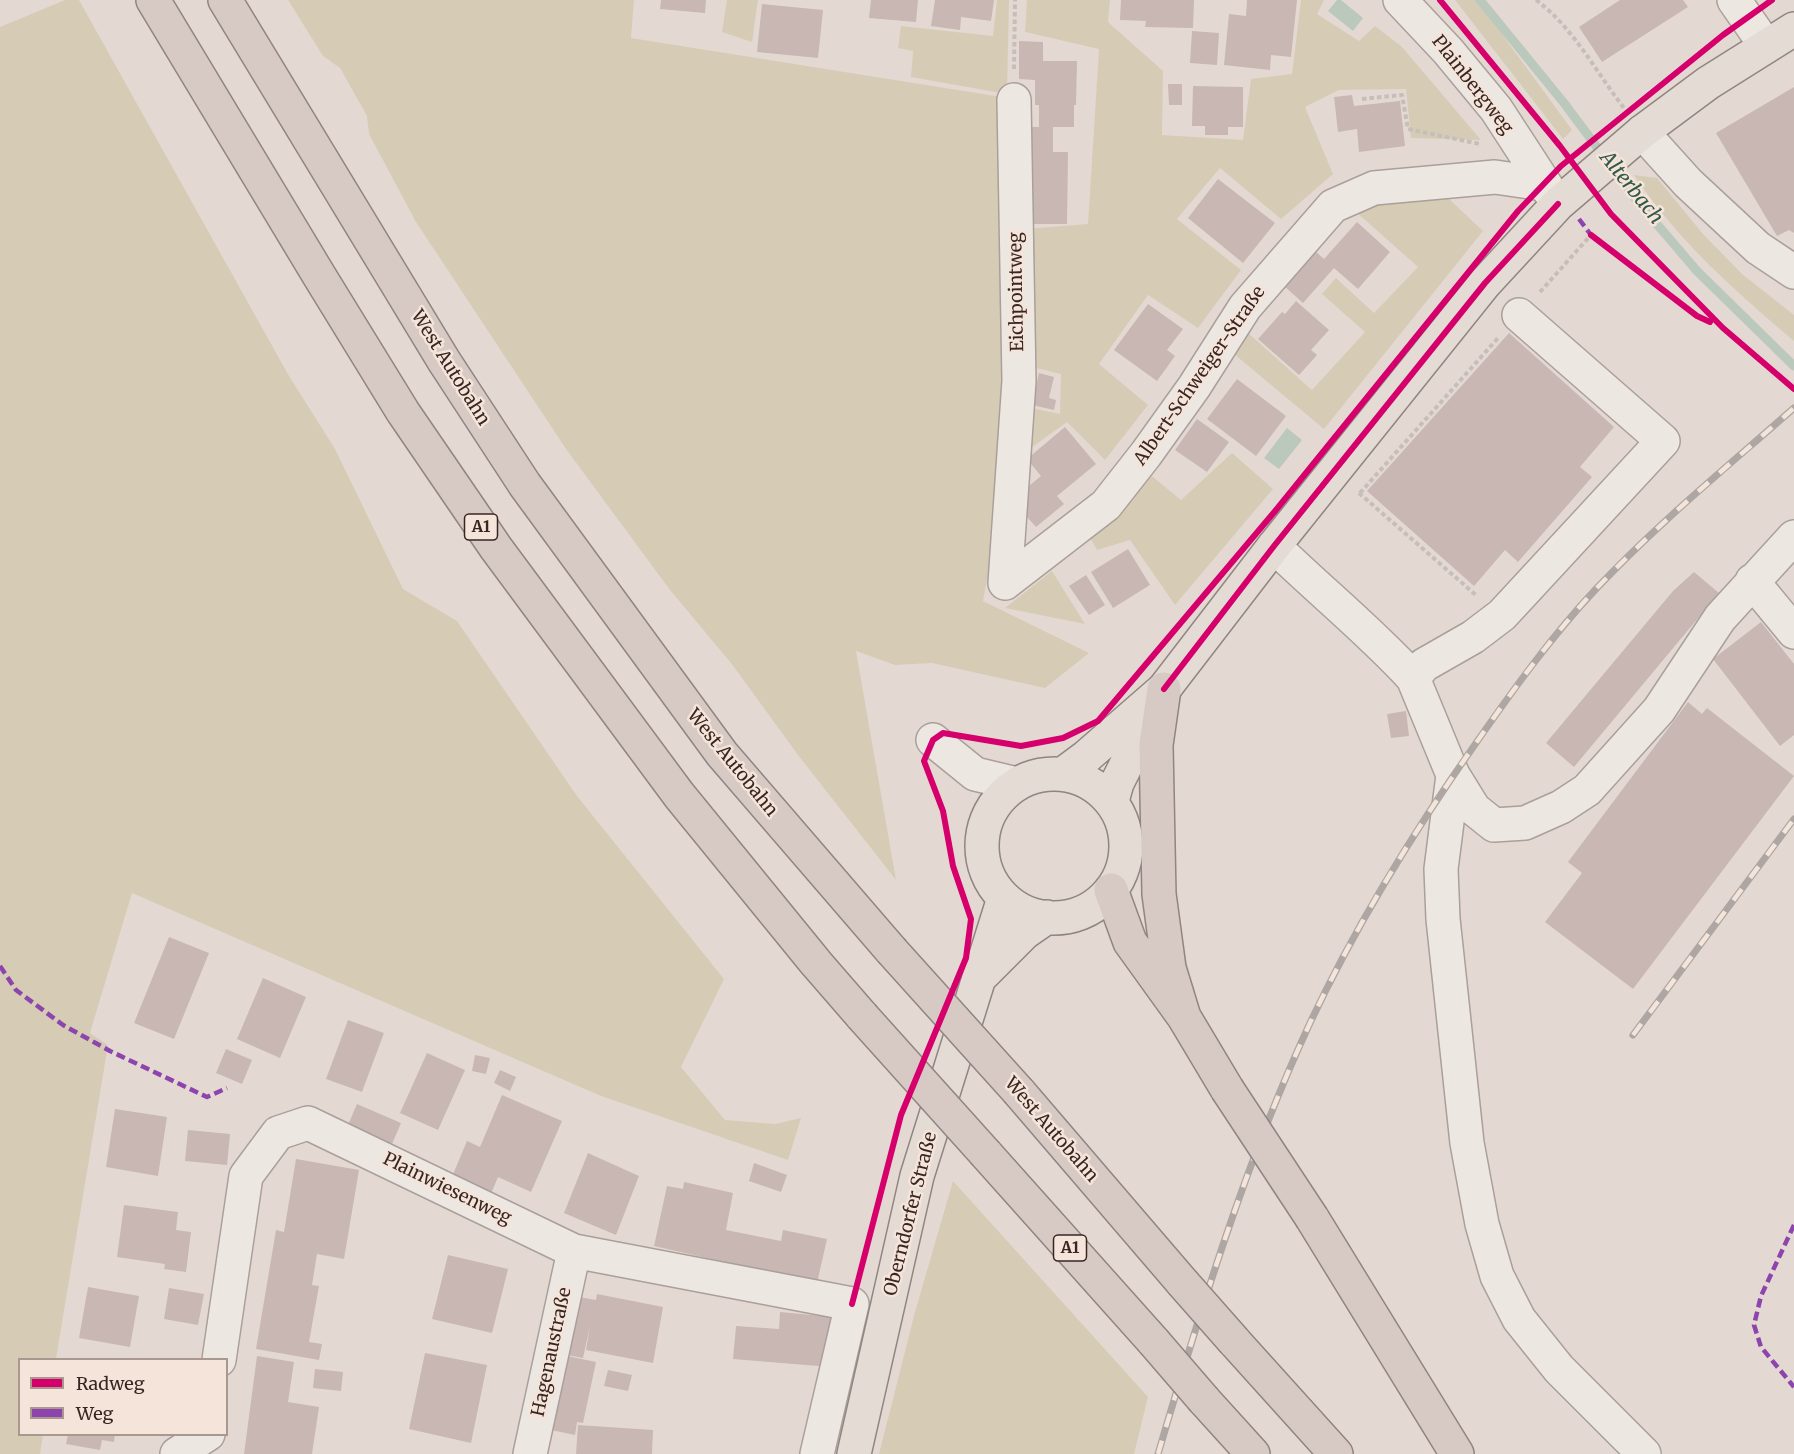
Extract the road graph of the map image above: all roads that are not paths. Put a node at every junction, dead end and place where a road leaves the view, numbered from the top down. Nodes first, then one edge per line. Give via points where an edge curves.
1 (153, 0) edge
2 (225, 0) edge
3 (1400, 0) edge
4 (1734, 0) edge
5 (1784, 39) edge
6 (1014, 100) road end
7 (1632, 122) junction
8 (1560, 191) junction
9 (1794, 272) edge
10 (1519, 315) road end
11 (1794, 537) edge
12 (1274, 546) junction
13 (1752, 581) junction
14 (1005, 584) joint
15 (1794, 632) edge
16 (1413, 678) junction
17 (1164, 689) junction
18 (933, 740) dead end
19 (1063, 774) junction
20 (1453, 775) junction
21 (1017, 784) junction
22 (1112, 801) junction
23 (1111, 890) junction
24 (1004, 898) junction
25 (1047, 917) junction
26 (979, 978) junction
27 (1185, 1017) junction
28 (574, 1251) junction
29 (219, 1358) edge
30 (205, 1436) edge
31 (177, 1454) edge
32 (530, 1454) edge
33 (817, 1454) edge
34 (854, 1454) edge
35 (1253, 1454) edge
36 (1336, 1454) edge
37 (1456, 1454) edge
38 (1644, 1454) edge

1 - 35 highway, A1, bridge via 403,412 496,548 679,795 862,1016
2 - 36 highway, West Autobahn, bridge via 444,361 525,485 722,754
3 - 8 street, Plainbergweg via 1448,51
4 - 5 street
5 - 7 main road
6 - 14 street, Eichpointweg via 1019,381
7 - 8 main road
7 - 9 street via 1688,183 1758,248
8 - 12 main road
8 - 14 street, Albert-Schweiger-Straße via 1495,177 1374,188 1333,206 1245,307 1194,387 1106,505
10 - 16 street via 1663,441 1500,616 1473,637 1424,665
11 - 13 street
12 - 16 street
12 - 17 main road
13 - 15 street
13 - 20 street via 1720,618 1659,710 1587,790 1561,807 1525,823 1494,825 1474,809
16 - 20 street
17 - 19 main road
17 - 22 main road via 1117,783
17 - 27 highway via 1156,745 1159,894 1169,968
18 - 21 street via 975,774
19 - 21 main road via 1035,776
19 - 22 main road via 1095,786
20 - 38 street via 1441,869 1443,919 1467,1143 1482,1224 1497,1276 1519,1319 1559,1369
21 - 24 main road via 1000,798 988,816 982,837 983,860 990,880
22 - 23 main road via 1123,821 1127,841 1125,862
23 - 25 main road via 1075,916
23 - 27 highway via 1130,942
24 - 25 main road via 1019,909
24 - 26 main road, Oberndorfer Straße
25 - 26 main road, Oberndorfer Straße via 1024,933
26 - 34 main road, Oberndorfer Straße via 917,1176
27 - 37 highway, bridge
28 - 29 street, Plainwiesenweg via 308,1123 278,1133 246,1176
28 - 32 street, Hagenaustraße
28 - 33 street, Plainwiesenweg via 852,1304
30 - 31 street

